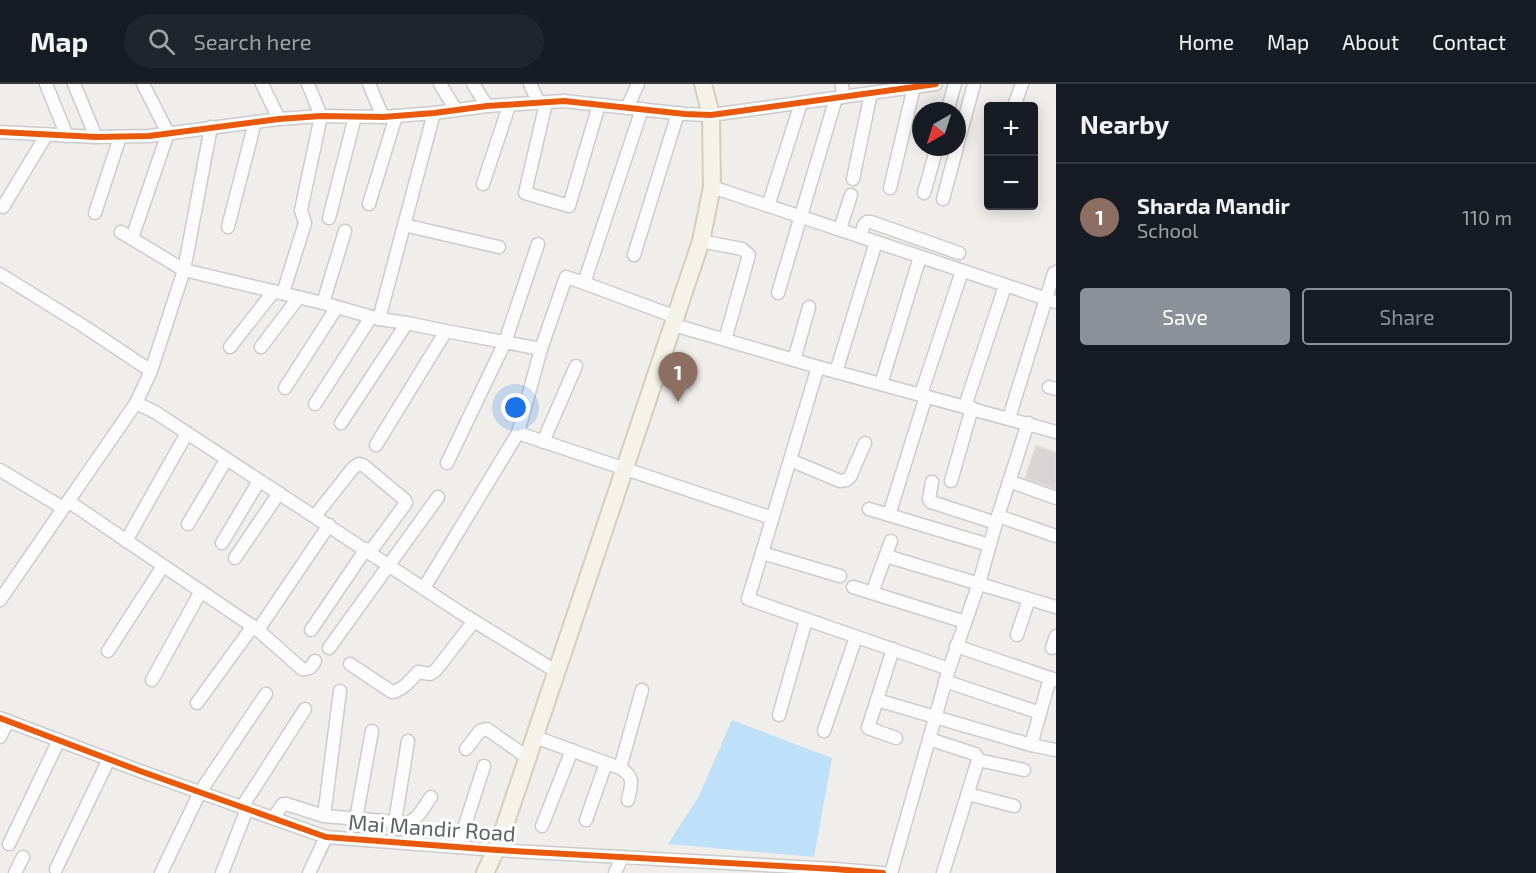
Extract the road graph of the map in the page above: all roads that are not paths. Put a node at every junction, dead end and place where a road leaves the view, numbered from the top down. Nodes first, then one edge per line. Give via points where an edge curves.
1 (46, 84) edge
2 (74, 84) edge
3 (143, 84) edge
4 (262, 84) edge
5 (308, 84) edge
6 (369, 84) edge
7 (440, 84) edge
8 (472, 84) edge
9 (530, 84) edge
10 (638, 84) edge
11 (703, 84) edge
12 (936, 84) edge
13 (955, 84) edge
14 (974, 84) edge
15 (1022, 84) edge
16 (898, 87) edge
17 (914, 87) junction
18 (840, 93) edge
19 (871, 93) junction
20 (950, 102) edge
21 (1015, 102) edge
22 (543, 103) junction
23 (801, 103) junction
24 (599, 105) junction
25 (487, 106) junction
26 (509, 106) junction
27 (627, 108) junction
28 (642, 109) junction
29 (456, 110) junction
30 (434, 113) junction
31 (678, 113) junction
32 (966, 114) edge
33 (711, 115) junction
34 (321, 116) junction
35 (355, 117) junction
36 (389, 117) junction
37 (279, 119) junction
38 (255, 122) junction
39 (211, 126) junction
40 (1, 133) edge
41 (168, 133) junction
42 (47, 134) junction
43 (67, 136) junction
44 (120, 136) junction
45 (96, 137) junction
46 (934, 156) edge
47 (955, 156) edge
48 (853, 179) dead end
49 (483, 184) dead end
50 (712, 187) junction
51 (890, 188) dead end
52 (924, 193) dead end
53 (850, 195) dead end
54 (943, 200) dead end
55 (369, 204) dead end
56 (768, 206) junction
57 (3, 207) dead end
58 (95, 213) dead end
59 (802, 217) junction
60 (329, 218) dead end
61 (404, 225) junction
62 (228, 227) dead end
63 (840, 229) junction
64 (345, 231) dead end
65 (860, 236) junction
66 (701, 241) junction
67 (876, 242) junction
68 (538, 244) dead end
69 (499, 247) dead end
70 (959, 253) dead end
71 (634, 255) dead end
72 (920, 257) junction
73 (184, 270) junction
74 (962, 271) junction
75 (1056, 272) edge
76 (0, 274) edge
77 (584, 283) junction
78 (1005, 285) junction
79 (279, 292) junction
80 (778, 293) dead end
81 (299, 297) junction
82 (1051, 300) edge
83 (323, 303) junction
84 (337, 307) junction
85 (809, 307) dead end
86 (375, 318) junction
87 (675, 321) junction
88 (407, 323) junction
89 (446, 331) junction
90 (725, 340) junction
91 (505, 342) junction
92 (230, 347) dead end
93 (261, 347) dead end
94 (542, 349) junction
95 (794, 360) junction
96 (576, 366) dead end
97 (818, 367) junction
98 (150, 371) junction
99 (836, 372) junction
100 (881, 384) junction
101 (285, 388) dead end
102 (923, 395) junction
103 (136, 403) junction
104 (315, 404) dead end
105 (968, 407) junction
106 (1009, 418) junction
107 (341, 423) dead end
108 (1028, 423) junction
109 (1056, 432) edge
110 (187, 433) junction
111 (518, 433) junction
112 (543, 441) junction
113 (865, 443) dead end
114 (376, 445) dead end
115 (226, 460) junction
116 (790, 460) junction
117 (447, 463) dead end
118 (0, 470) edge
119 (625, 470) junction
120 (260, 481) junction
121 (951, 481) dead end
122 (1009, 481) junction
123 (932, 482) dead end
124 (279, 493) junction
125 (438, 497) dead end
126 (1056, 498) edge
127 (65, 505) junction
128 (869, 509) dead end
129 (889, 515) junction
130 (315, 516) junction
131 (772, 518) junction
132 (997, 520) junction
133 (188, 524) dead end
134 (329, 525) junction
135 (1056, 536) edge
136 (126, 541) junction
137 (891, 541) dead end
138 (222, 543) dead end
139 (989, 545) junction
140 (368, 551) junction
141 (762, 553) junction
142 (886, 556) junction
143 (235, 558) dead end
144 (388, 564) junction
145 (163, 566) junction
146 (840, 576) dead end
147 (979, 583) junction
148 (853, 587) dead end
149 (424, 588) junction
150 (201, 591) junction
151 (872, 593) junction
152 (1029, 599) junction
153 (0, 600) edge
154 (1056, 608) edge
155 (806, 620) junction
156 (474, 621) junction
157 (965, 622) junction
158 (256, 628) junction
159 (311, 630) dead end
160 (1017, 635) dead end
161 (856, 636) junction
162 (956, 646) junction
163 (329, 648) dead end
164 (893, 649) junction
165 (108, 651) dead end
166 (315, 661) dead end
167 (350, 664) dead end
168 (557, 672) junction
169 (947, 675) junction
170 (1053, 679) edge
171 (152, 680) dead end
172 (642, 690) dead end
173 (340, 692) dead end
174 (266, 694) dead end
175 (877, 700) junction
176 (197, 703) dead end
177 (1041, 708) junction
178 (1056, 708) edge
179 (305, 709) dead end
180 (779, 715) dead end
181 (935, 717) junction
182 (4, 719) edge
183 (372, 731) dead end
184 (824, 731) dead end
185 (0, 737) edge
186 (535, 737) junction
187 (896, 738) dead end
188 (929, 739) junction
189 (59, 740) junction
190 (408, 741) dead end
191 (1031, 745) junction
192 (466, 749) dead end
193 (572, 750) junction
194 (1056, 750) edge
195 (528, 758) junction
196 (109, 759) junction
197 (978, 760) junction
198 (606, 763) junction
199 (483, 766) dead end
200 (620, 768) junction
201 (1024, 770) dead end
202 (200, 792) junction
203 (968, 794) junction
204 (431, 797) dead end
205 (628, 800) dead end
206 (1014, 806) dead end
207 (244, 808) junction
208 (324, 816) junction
209 (273, 818) junction
210 (356, 819) junction
211 (586, 820) dead end
212 (395, 822) junction
213 (542, 826) dead end
214 (326, 837) junction
215 (9, 844) dead end
216 (458, 847) junction
217 (496, 850) junction
218 (23, 857) dead end
219 (622, 857) junction
220 (720, 868) edge
221 (751, 868) edge
222 (56, 869) dead end
223 (15, 873) edge
224 (160, 873) edge
225 (222, 873) edge
226 (309, 873) edge
227 (485, 873) edge
228 (615, 873) edge
229 (874, 873) edge
230 (883, 873) edge
231 (891, 873) edge
232 (944, 873) edge

1 - 43 street
2 - 45 street
3 - 41 street
4 - 37 street
5 - 34 street
6 - 36 street
7 - 29 street
8 - 25 street
9 - 22 street
10 - 27 street
11 - 33 main road
12 - 17 street
13 - 20 street
14 - 32 street
15 - 21 street
16 - 17 street
16 - 19 street
17 - 51 street
18 - 19 street
18 - 23 street
18 - 59 street
19 - 48 street
22 - 24 street
22 - 24 street via 525,193 569,206
22 - 26 street
23 - 33 street
23 - 56 street
24 - 27 street
25 - 26 street
25 - 29 street
26 - 49 street
27 - 28 street
28 - 31 street
28 - 77 street
29 - 30 street
30 - 36 street
30 - 61 street
31 - 33 street
31 - 71 street
33 - 50 main road
34 - 35 street
34 - 37 street
34 - 79 street via 301,210 305,223
35 - 36 street
35 - 60 street
36 - 55 street
37 - 38 street
38 - 39 street
38 - 62 street
39 - 41 street
39 - 73 street
40 - 42 street
41 - 44 street
41 - 73 street via 127,235
42 - 43 street
42 - 57 street
43 - 45 street
44 - 45 street
44 - 58 street
46 - 52 street
47 - 54 street
50 - 56 street
50 - 66 main road
53 - 63 street
56 - 59 street
59 - 63 street
59 - 80 street
61 - 69 street
61 - 86 street
63 - 65 street
64 - 83 street
65 - 67 street
65 - 70 street via 864,225 871,222
66 - 87 main road
66 - 90 street via 742,249 749,255
67 - 72 street
67 - 99 street
68 - 91 street
72 - 74 street
72 - 100 street
73 - 79 street
73 - 98 street
74 - 78 street
74 - 102 street
75 - 82 street
76 - 98 street
77 - 87 street
77 - 94 street via 566,277
78 - 82 street
78 - 105 street
79 - 81 street
79 - 92 street
81 - 83 street
81 - 93 street
82 - 106 street
83 - 84 street
84 - 86 street
84 - 101 street
85 - 95 street
86 - 88 street
86 - 104 street
87 - 90 street
87 - 119 main road
88 - 89 street
88 - 107 street
89 - 91 street
89 - 114 street
90 - 95 street
91 - 94 street
91 - 117 street
94 - 111 street
95 - 97 street
96 - 112 street
97 - 99 street
97 - 116 street
98 - 103 street
99 - 100 street
100 - 102 street
102 - 105 street
102 - 129 street
103 - 110 street
103 - 127 street
105 - 106 street
105 - 121 street
106 - 108 street
108 - 109 street
108 - 122 street
110 - 115 street
110 - 136 street
111 - 112 street
111 - 149 street
112 - 119 street
113 - 116 street via 846,480
115 - 120 street
115 - 133 street
116 - 131 street
118 - 127 street
119 - 131 street
119 - 168 main road
120 - 124 street
120 - 138 street
122 - 126 street
122 - 132 street
123 - 132 street via 928,499 931,502
124 - 130 street
124 - 143 street
125 - 144 street
127 - 136 street
127 - 153 street
128 - 129 street
129 - 139 street
130 - 134 street
130 - 140 street via 353,468 363,465 406,503
131 - 141 street
132 - 135 street
132 - 139 street
134 - 140 street
134 - 158 street
136 - 145 street
137 - 142 street
139 - 147 street
140 - 144 street
140 - 159 street
141 - 146 street
141 - 155 street via 748,599
142 - 147 street
142 - 151 street
144 - 149 street
144 - 163 street
145 - 150 street
145 - 165 street
147 - 152 street
147 - 157 street
148 - 151 street
149 - 156 street
150 - 158 street
150 - 171 street
151 - 157 street
152 - 154 street
152 - 160 street
155 - 161 street
155 - 180 street
156 - 167 street via 436,670 430,674 418,672 396,692
156 - 168 street
157 - 162 street
158 - 166 street via 302,669 307,670
158 - 176 street
161 - 164 street
161 - 184 street
162 - 169 street
162 - 170 street
164 - 169 street
164 - 175 street
168 - 186 main road
169 - 177 street
169 - 181 street
170 - 177 street
172 - 200 street
173 - 208 street
174 - 202 street
175 - 181 street
175 - 187 street via 868,728
177 - 178 street
177 - 191 street
179 - 207 street
181 - 188 street
181 - 191 street
182 - 185 street
182 - 189 street, Mai Mandir Road
183 - 210 street
186 - 193 street
186 - 195 main road
188 - 197 street via 975,754
188 - 231 street
189 - 196 street, Mai Mandir Road
189 - 215 street
190 - 212 street
191 - 194 street
192 - 195 street via 486,729
193 - 198 street
193 - 213 street
195 - 217 main road
196 - 202 street, Mai Mandir Road
196 - 222 street
197 - 201 street
197 - 203 street
198 - 200 street
198 - 211 street
199 - 216 street
200 - 205 street via 632,781
202 - 207 street, Mai Mandir Road
202 - 224 street
203 - 206 street
203 - 232 street
204 - 212 street via 416,819
207 - 209 street, Mai Mandir Road
207 - 225 street
208 - 209 street via 283,804
208 - 210 street
209 - 214 street, Mai Mandir Road
210 - 212 street
214 - 216 street, Mai Mandir Road
214 - 226 street
216 - 217 street, Mai Mandir Road
217 - 219 street, Mai Mandir Road
217 - 227 main road
218 - 223 street
219 - 220 street, Mai Mandir Road
219 - 228 street
220 - 221 street, Mai Mandir Road
221 - 229 street, Mai Mandir Road
229 - 230 street, Mai Mandir Road

